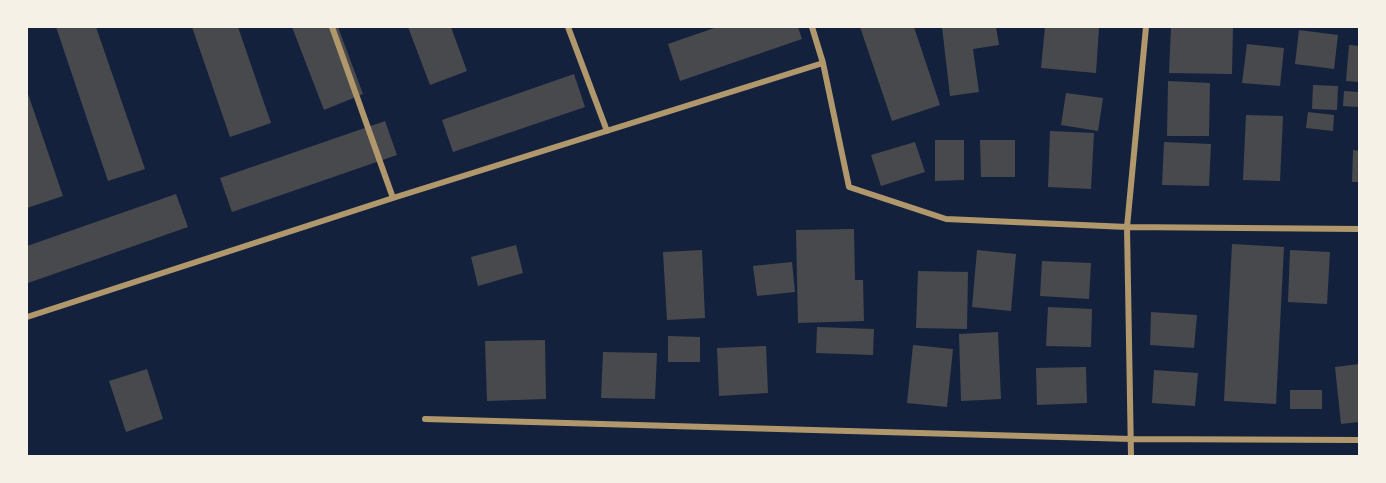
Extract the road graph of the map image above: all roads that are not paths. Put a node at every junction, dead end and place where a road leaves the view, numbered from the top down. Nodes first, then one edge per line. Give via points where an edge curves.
1 (332, 27) edge
2 (568, 27) edge
3 (812, 27) edge
4 (1146, 27) edge
5 (823, 63) junction
6 (607, 131) junction
7 (393, 198) junction
8 (1127, 227) junction
9 (1359, 229) edge
10 (27, 317) edge
11 (425, 419) dead end
12 (1131, 439) junction
13 (1359, 440) edge
14 (1131, 456) edge

1 - 7 street
2 - 6 street
3 - 5 street
4 - 8 street
5 - 6 street
5 - 8 street via 849,187 946,219
6 - 7 street
7 - 10 street
8 - 9 street
8 - 12 street
11 - 12 street
12 - 13 street
12 - 14 street

